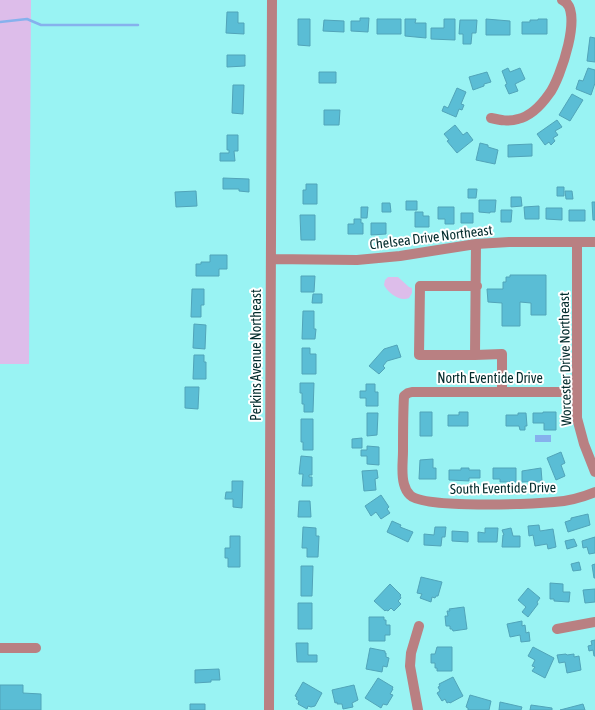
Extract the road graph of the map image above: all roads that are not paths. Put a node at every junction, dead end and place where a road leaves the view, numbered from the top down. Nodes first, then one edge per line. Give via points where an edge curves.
1 (272, 0) edge
2 (562, 0) edge
3 (491, 118) dead end
4 (577, 242) junction
5 (595, 242) edge
6 (476, 244) junction
7 (270, 259) junction
8 (477, 286) junction
9 (475, 355) junction
10 (502, 392) junction
11 (577, 392) junction
12 (595, 472) edge
13 (595, 492) edge
14 (411, 496) joint
15 (595, 622) edge
16 (419, 626) dead end
17 (557, 629) dead end
18 (0, 648) edge
19 (36, 648) dead end
20 (269, 710) edge
21 (418, 710) edge

1 - 7 street, Perkins Avenue Northeast
2 - 3 street via 570,7 572,16 568,44 559,75 550,94 532,112 523,117 505,120
4 - 5 street, Chelsea Drive Northeast
4 - 6 street, Chelsea Drive Northeast
4 - 11 street, Worcester Drive Northeast
6 - 7 street, Chelsea Drive Northeast via 356,260
6 - 8 street
7 - 20 street, Perkins Avenue Northeast
8 - 9 street
8 - 9 street via 420,286 419,355
9 - 10 street via 502,354
10 - 11 street, North Eventide Drive
10 - 14 street, North Eventide Drive via 412,392 404,396 402,471 405,486
11 - 12 street, Worcester Drive Northeast via 580,433
13 - 14 street, South Eventide Drive via 565,500 529,504 446,504
15 - 17 street
16 - 21 street via 410,666
18 - 19 street

